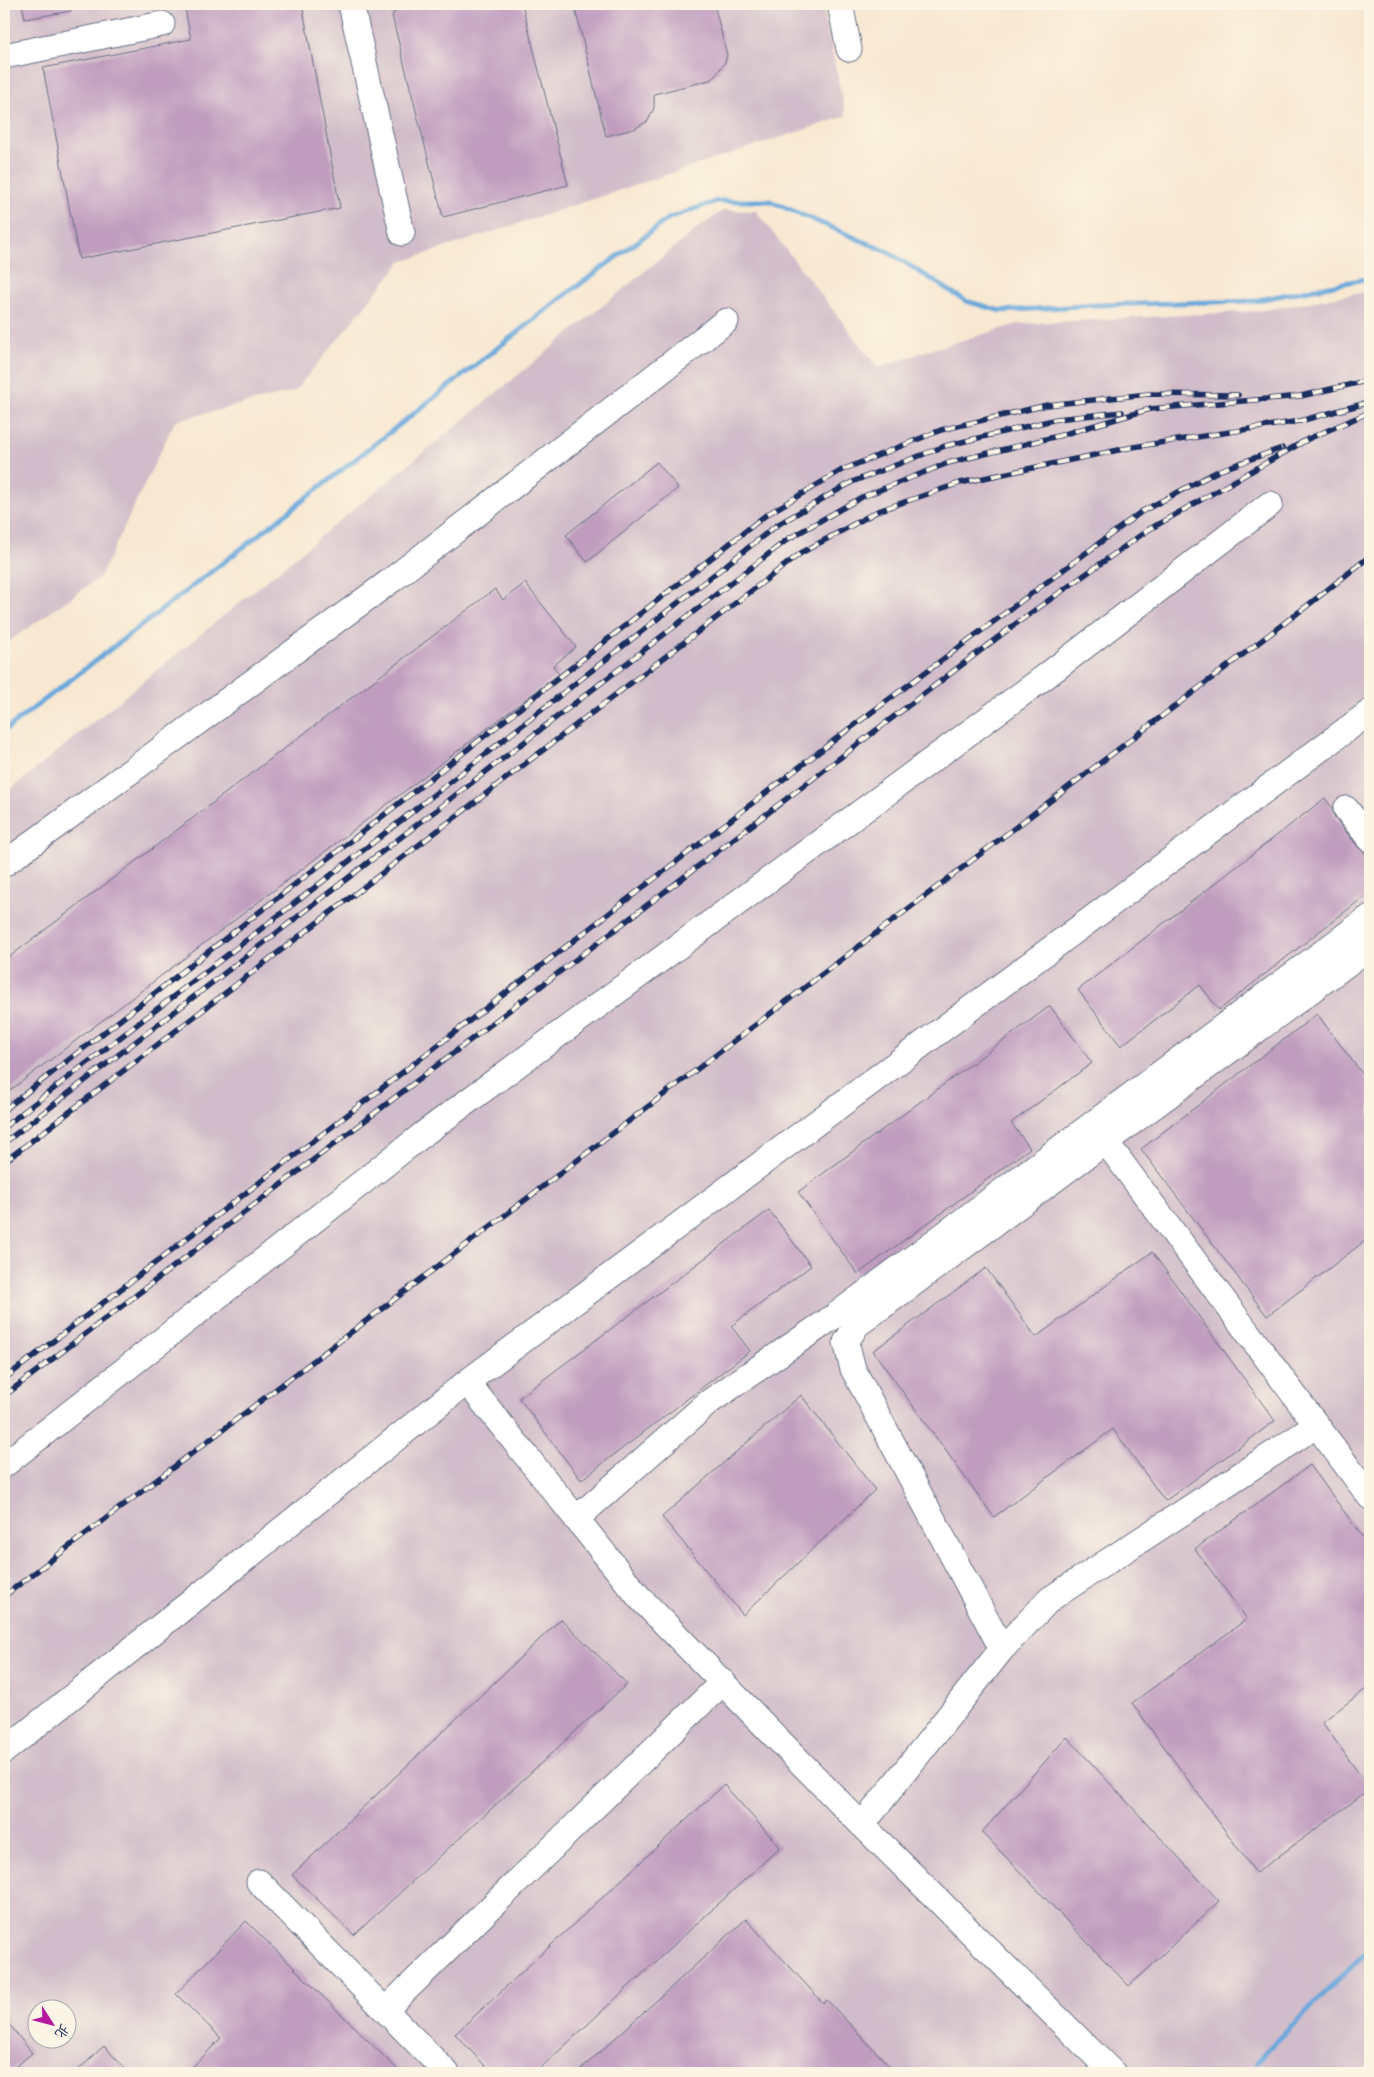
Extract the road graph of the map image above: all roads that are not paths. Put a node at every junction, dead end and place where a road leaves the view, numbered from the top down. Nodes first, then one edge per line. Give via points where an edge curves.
1 (351, 4) edge
2 (840, 4) edge
3 (162, 24) dead end
4 (849, 49) dead end
5 (4, 56) edge
6 (402, 233) dead end
7 (726, 321) dead end
8 (1270, 504) dead end
9 (1370, 712) edge
10 (1346, 809) dead end
11 (1370, 839) edge
12 (4, 864) edge
13 (1370, 917) edge
14 (1370, 947) edge
15 (1106, 1142) junction
16 (468, 1382) junction
17 (1317, 1425) junction
18 (4, 1465) edge
19 (1370, 1497) edge
20 (576, 1519) junction
21 (1002, 1649) junction
22 (723, 1682) junction
23 (4, 1751) edge
24 (862, 1826) junction
25 (259, 1882) dead end
26 (385, 2010) junction
27 (447, 2073) edge
28 (1113, 2073) edge

1 - 6 street
2 - 4 street
3 - 5 street
7 - 12 street via 393,579
8 - 18 street via 1046,676 426,1132
9 - 16 street
10 - 11 street
13 - 20 street via 836,1315 709,1402
14 - 15 street
15 - 17 street
15 - 21 street via 858,1325 846,1342 853,1369
16 - 20 street
16 - 23 street
17 - 19 street
17 - 21 street via 1050,1600
20 - 22 street via 639,1597
21 - 24 street
22 - 24 street
22 - 26 street
24 - 28 street
25 - 26 street
26 - 27 street

